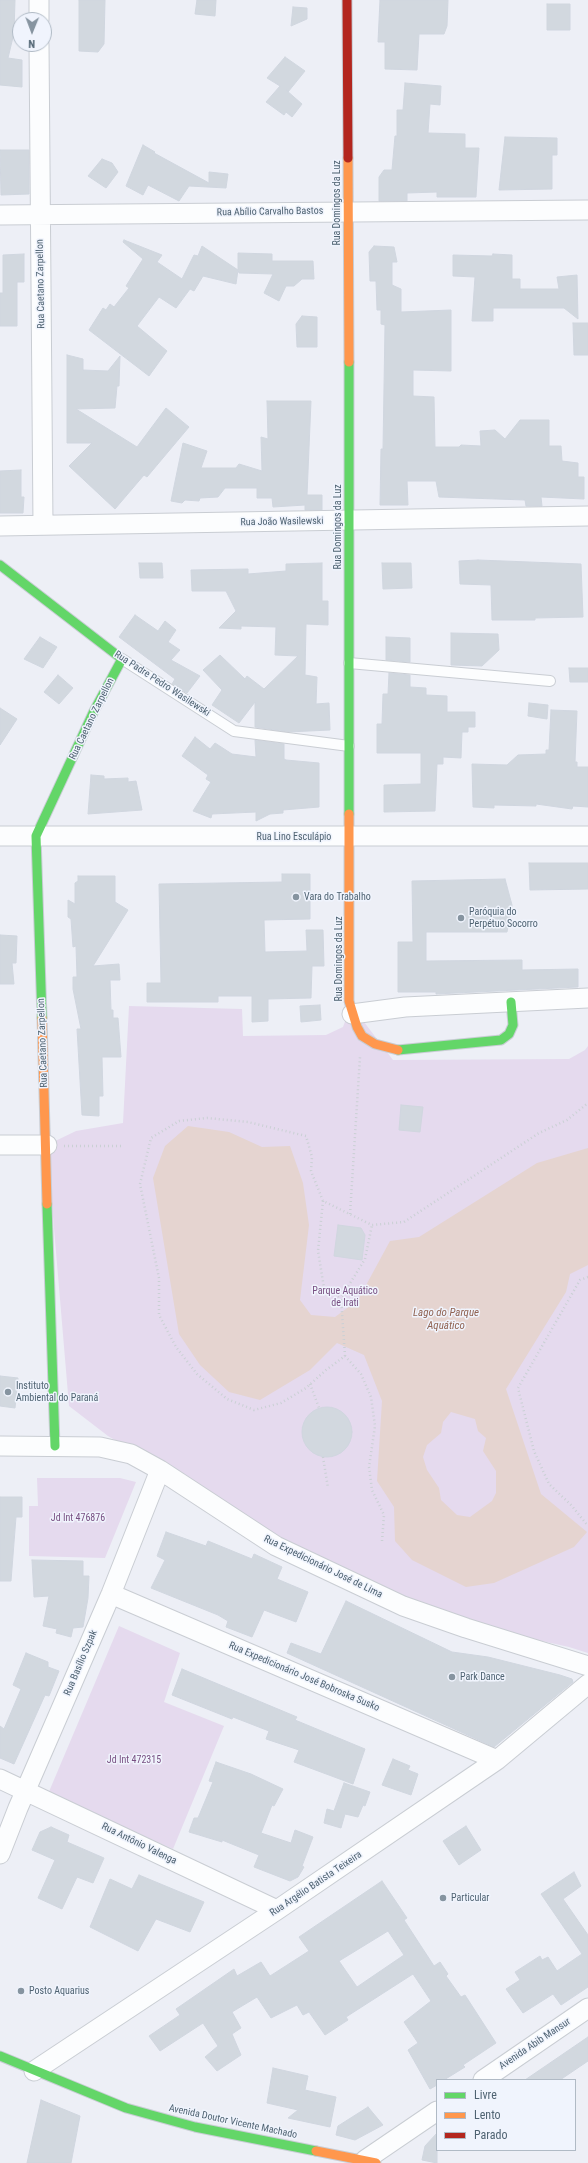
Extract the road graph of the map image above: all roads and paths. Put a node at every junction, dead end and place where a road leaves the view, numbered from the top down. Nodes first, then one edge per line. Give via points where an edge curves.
1 (39, 0) edge
2 (347, 0) edge
3 (39, 12) edge
4 (39, 52) edge
5 (588, 210) edge
6 (349, 212) junction
7 (0, 215) edge
8 (40, 215) junction
9 (588, 516) edge
10 (350, 521) junction
11 (43, 525) junction
12 (0, 526) edge
13 (0, 565) edge
14 (122, 659) junction
15 (349, 663) junction
16 (550, 681) dead end
17 (349, 746) junction
18 (0, 836) edge
19 (36, 836) junction
20 (588, 836) edge
21 (350, 837) junction
22 (588, 998) edge
23 (511, 1002) junction
24 (352, 1014) junction
25 (358, 1084) dead end
26 (588, 1104) edge
27 (47, 1145) junction
28 (0, 1146) edge
29 (121, 1146) dead end
30 (323, 1201) junction
31 (350, 1214) junction
32 (372, 1225) junction
33 (588, 1277) edge
34 (341, 1298) junction
35 (345, 1356) junction
36 (310, 1384) junction
37 (319, 1408) dead end
38 (0, 1446) edge
39 (56, 1446) junction
40 (324, 1457) dead end
41 (160, 1470) junction
42 (328, 1488) dead end
43 (588, 1526) edge
44 (382, 1541) dead end
45 (111, 1594) junction
46 (588, 1666) edge
47 (588, 1684) edge
48 (497, 1760) junction
49 (0, 1779) edge
50 (26, 1790) junction
51 (0, 1854) edge
52 (277, 1910) junction
53 (588, 2008) edge
54 (0, 2056) edge
55 (34, 2071) junction
56 (483, 2079) edge
57 (436, 2112) edge
58 (368, 2162) edge

1 - 3 street
2 - 6 street, Rua Domingos da Luz
4 - 8 street, Rua Caetano Zarpellon
5 - 6 street, Rua Abílio Carvalho Bastos
6 - 8 street, Rua Abílio Carvalho Bastos
6 - 10 street, Rua Domingos da Luz
7 - 8 street, Rua Abílio Carvalho Bastos
8 - 11 street, Rua Caetano Zarpellon
9 - 10 street, Rua João Wasilewski
10 - 11 street, Rua João Wasilewski
10 - 15 street, Rua Domingos da Luz
11 - 12 street, Rua João Wasilewski
13 - 14 street, Rua Padre Pedro Wasilewski
14 - 17 lane, Rua Padre Pedro Wasilewski via 234,731
14 - 19 street, Rua Caetano Zarpellon via 94,711
15 - 16 lane
15 - 17 street, Rua Domingos da Luz
17 - 21 street, Rua Domingos da Luz
18 - 19 street, Rua Lino Esculápio
19 - 21 street, Rua Lino Esculápio
19 - 27 street, Rua Caetano Zarpellon
20 - 21 street, Rua Lino Esculápio
21 - 24 street, Rua Domingos da Luz via 349,1001
22 - 23 street
23 - 24 street via 406,1007
23 - 24 street, Rua Domingos da Luz via 513,1025 509,1034 501,1040 399,1050 375,1044 362,1036
25 - 31 path
26 - 32 path via 567,1120 539,1133 404,1222
27 - 28 street
27 - 29 path
27 - 39 street, Rua Caetano Zarpellon
30 - 31 path
30 - 34 path via 318,1252 324,1288
30 - 36 path via 311,1171 312,1157 306,1136 248,1122 207,1118 179,1121 151,1138 140,1184 159,1278 159,1315 176,1347 197,1374 227,1399 254,1410 281,1403
31 - 32 path
32 - 34 path via 365,1259
33 - 43 path via 580,1280 518,1388 534,1451 549,1484
34 - 35 path
35 - 36 path
35 - 44 path via 362,1374 371,1397 374,1426 368,1467 372,1490 384,1515
36 - 37 path
38 - 39 street, Rua Expedicionário José de Lima
39 - 41 street, Rua Expedicionário José de Lima via 100,1447 131,1454
40 - 42 path
41 - 45 street, Rua Basílio Szpak
41 - 46 street, Rua Expedicionário José de Lima via 276,1546 404,1606
45 - 48 street, Rua Expedicionário José Bobroska Susko
45 - 50 street, Rua Basílio Szpak
47 - 48 street, Rua Argélio Batista Teixeira
48 - 52 street, Rua Argélio Batista Teixeira
49 - 50 street, Rua Antônio Valenga
50 - 51 street, Rua Basílio Szpak
50 - 52 street, Rua Antônio Valenga
52 - 55 street, Rua Argélio Batista Teixeira
53 - 56 street, Avenida Abib Mansur
54 - 55 street, Avenida Doutor Vicente Machado
55 - 58 street, Avenida Doutor Vicente Machado via 126,2108 195,2127
57 - 58 street

